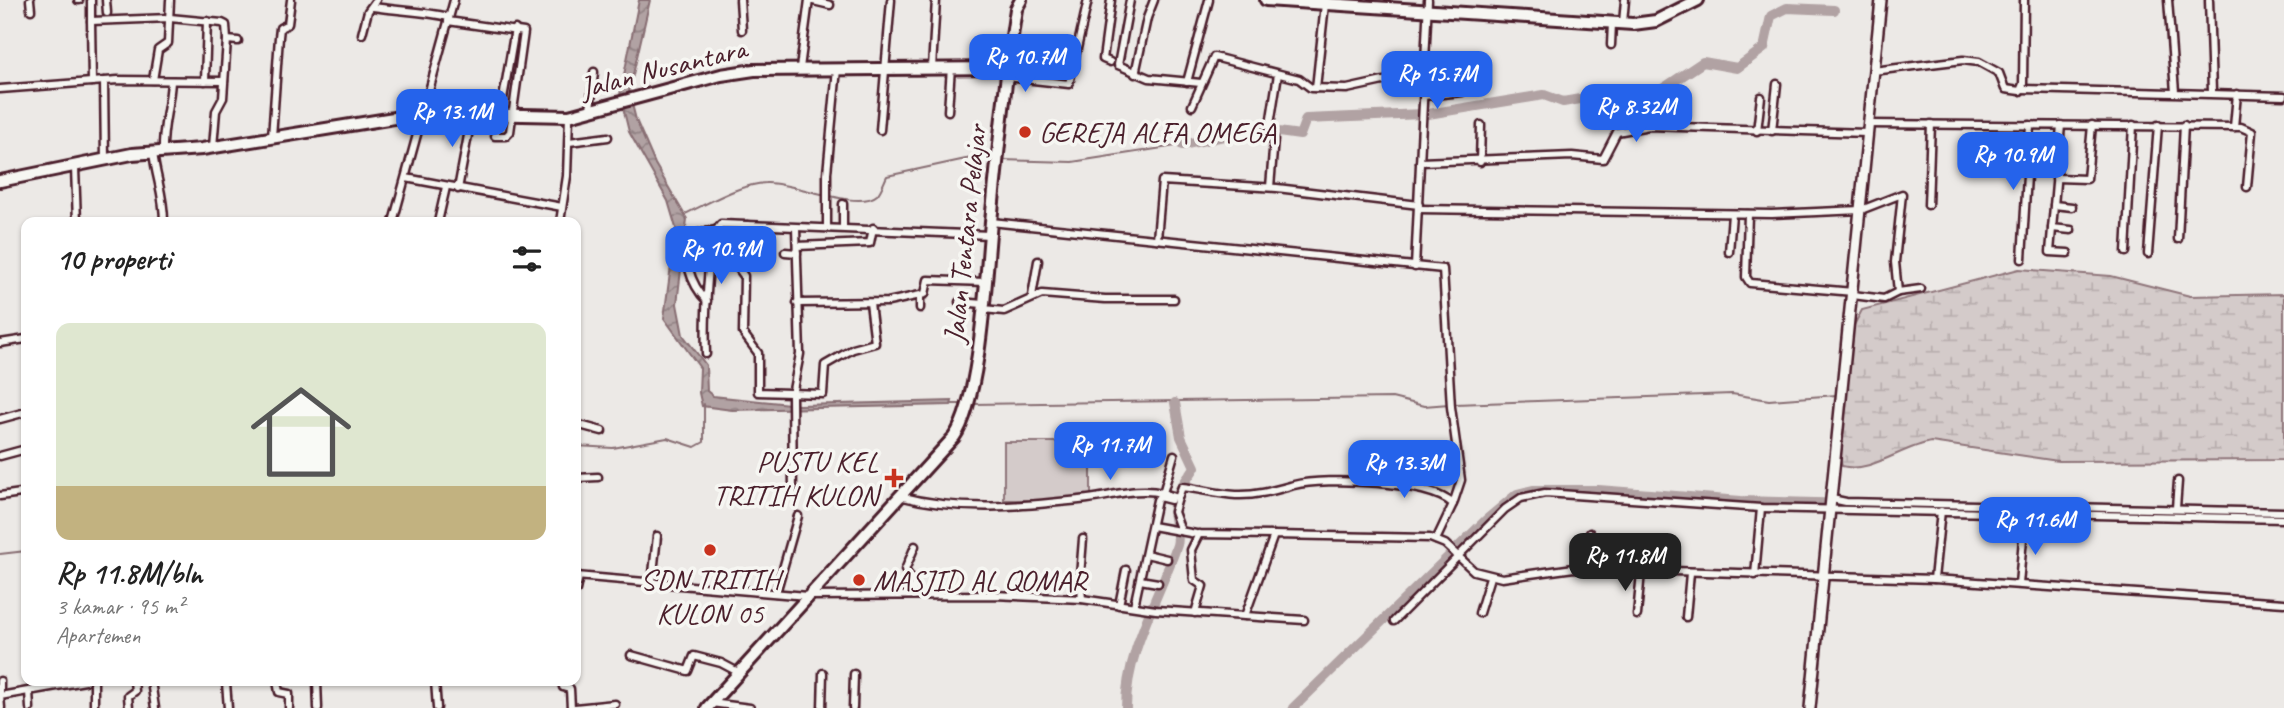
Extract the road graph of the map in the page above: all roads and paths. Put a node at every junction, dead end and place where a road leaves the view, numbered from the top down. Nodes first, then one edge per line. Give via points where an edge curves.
1 (30, 0) edge
2 (91, 0) edge
3 (106, 0) edge
4 (170, 0) edge
5 (291, 0) edge
6 (454, 0) edge
7 (740, 0) edge
8 (891, 0) edge
9 (936, 0) edge
10 (1088, 0) edge
11 (1111, 0) edge
12 (1130, 0) edge
13 (1154, 0) edge
14 (1209, 0) edge
15 (1269, 0) edge
16 (1625, 0) edge
17 (1698, 0) edge
18 (1881, 0) edge
19 (2024, 0) edge
20 (2168, 0) edge
21 (2209, 0) edge
22 (1018, 3) edge
23 (374, 4) edge
24 (1325, 4) junction
25 (830, 5) dead end
26 (1682, 5) edge
27 (1428, 6) edge
28 (31, 10) dead end
29 (107, 13) dead end
30 (170, 18) junction
31 (449, 19) junction
32 (91, 20) junction
33 (207, 21) junction
34 (1618, 23) junction
35 (742, 30) dead end
36 (362, 34) dead end
37 (227, 40) junction
38 (238, 41) dead end
39 (1611, 45) dead end
40 (1110, 62) dead end
41 (951, 67) junction
42 (800, 68) junction
43 (837, 68) junction
44 (883, 68) junction
45 (932, 68) junction
46 (1873, 71) junction
47 (594, 72) dead end
48 (1008, 72) junction
49 (1135, 74) junction
50 (1278, 74) junction
51 (1425, 76) junction
52 (153, 80) junction
53 (103, 81) junction
54 (171, 81) junction
55 (205, 81) junction
56 (224, 81) junction
57 (92, 82) junction
58 (1187, 82) junction
59 (1201, 83) junction
60 (1777, 84) dead end
61 (1316, 88) junction
62 (0, 89) edge
63 (2022, 89) junction
64 (1462, 92) dead end
65 (2175, 92) junction
66 (2212, 92) junction
67 (2237, 94) junction
68 (1424, 96) junction
69 (2284, 96) edge
70 (1761, 97) dead end
71 (1192, 106) dead end
72 (590, 110) junction
73 (948, 111) dead end
74 (425, 113) junction
75 (472, 114) junction
76 (505, 116) junction
77 (569, 116) junction
78 (1931, 124) junction
79 (1481, 125) dead end
80 (2030, 125) junction
81 (2061, 125) junction
82 (2092, 125) junction
83 (2133, 125) junction
84 (2158, 125) junction
85 (2184, 125) junction
86 (2234, 127) junction
87 (1867, 129) junction
88 (880, 130) dead end
89 (1757, 131) junction
90 (1772, 131) junction
91 (495, 136) dead end
92 (272, 137) junction
93 (608, 137) dead end
94 (569, 142) junction
95 (213, 147) junction
96 (158, 151) junction
97 (104, 161) junction
98 (1480, 162) junction
99 (1420, 163) junction
100 (75, 167) junction
101 (407, 178) junction
102 (2056, 178) junction
103 (0, 181) edge
104 (446, 187) junction
105 (1270, 187) junction
106 (2246, 187) dead end
107 (458, 189) junction
108 (842, 204) dead end
109 (1928, 205) dead end
110 (2054, 205) junction
111 (562, 207) junction
112 (1419, 207) junction
113 (2072, 207) dead end
114 (1861, 210) junction
115 (1748, 214) junction
116 (1732, 215) junction
117 (77, 217) edge
118 (164, 217) edge
119 (395, 217) edge
120 (439, 217) edge
121 (561, 217) edge
122 (991, 222) junction
123 (747, 225) junction
124 (827, 227) junction
125 (843, 227) junction
126 (796, 228) junction
127 (873, 228) junction
128 (2052, 228) junction
129 (716, 230) junction
130 (2071, 230) dead end
131 (990, 235) junction
132 (2178, 239) dead end
133 (1157, 240) junction
134 (797, 249) junction
135 (785, 252) dead end
136 (1729, 252) dead end
137 (2126, 252) dead end
138 (2068, 253) dead end
139 (2148, 254) dead end
140 (2022, 259) dead end
141 (1038, 261) dead end
142 (1415, 267) junction
143 (985, 282) junction
144 (1920, 289) dead end
145 (1898, 292) junction
146 (1853, 294) junction
147 (920, 296) junction
148 (1032, 296) junction
149 (1174, 299) dead end
150 (707, 301) junction
151 (959, 302) dead end
152 (797, 303) junction
153 (870, 303) junction
154 (983, 307) junction
155 (920, 308) dead end
156 (21, 340) edge
157 (0, 344) edge
158 (706, 354) dead end
159 (793, 394) junction
160 (21, 413) edge
161 (0, 419) edge
162 (581, 425) edge
163 (602, 431) dead end
164 (21, 450) edge
165 (1174, 455) dead end
166 (0, 456) edge
167 (598, 477) dead end
168 (581, 478) edge
169 (2178, 481) dead end
170 (21, 493) dead end
171 (1163, 493) junction
172 (793, 494) dead end
173 (0, 496) edge
174 (899, 496) junction
175 (1175, 498) junction
176 (1453, 504) junction
177 (1831, 504) junction
178 (1761, 508) junction
179 (2176, 508) junction
180 (1941, 511) junction
181 (2284, 512) edge
182 (798, 516) dead end
183 (2284, 519) edge
184 (1152, 526) junction
185 (2024, 527) dead end
186 (1177, 531) junction
187 (1591, 533) dead end
188 (1199, 534) junction
189 (657, 536) dead end
190 (1274, 536) junction
191 (1083, 540) dead end
192 (1436, 540) junction
193 (915, 546) dead end
194 (1146, 554) junction
195 (1457, 556) junction
196 (1167, 559) dead end
197 (1586, 569) junction
198 (1126, 570) dead end
199 (1640, 572) junction
200 (1690, 573) junction
201 (1755, 575) junction
202 (581, 576) edge
203 (1490, 577) junction
204 (1826, 578) junction
205 (1934, 579) junction
206 (1140, 580) junction
207 (652, 583) junction
208 (1158, 583) dead end
209 (2019, 584) junction
210 (776, 593) junction
211 (913, 594) junction
212 (807, 596) junction
213 (1082, 599) junction
214 (2284, 603) edge
215 (1119, 605) junction
216 (1134, 607) junction
217 (1195, 613) junction
218 (1479, 613) dead end
219 (1637, 615) dead end
220 (1245, 616) junction
221 (1686, 617) dead end
222 (1304, 621) dead end
223 (1394, 621) dead end
224 (631, 655) dead end
225 (738, 673) junction
226 (823, 673) dead end
227 (854, 674) dead end
228 (0, 681) edge
229 (54, 686) edge
230 (94, 686) edge
231 (134, 686) edge
232 (152, 686) edge
233 (226, 686) edge
234 (278, 686) edge
235 (317, 686) edge
236 (435, 686) edge
237 (563, 686) edge
238 (29, 691) junction
239 (0, 696) edge
240 (615, 704) dead end
241 (709, 705) edge
242 (1, 708) edge
243 (30, 708) edge
244 (94, 708) edge
245 (129, 708) edge
246 (155, 708) edge
247 (228, 708) edge
248 (289, 708) edge
249 (318, 708) edge
250 (437, 708) edge
251 (573, 708) edge
252 (750, 708) edge
253 (822, 708) edge
254 (853, 708) edge
255 (1811, 708) edge

1 - 28 street
2 - 32 street
3 - 29 street
4 - 30 street
5 - 92 street via 288,24 281,27 279,37
6 - 31 street
7 - 35 street
8 - 44 street
9 - 45 street
10 - 48 street via 1069,84
11 - 40 street via 1103,59
12 - 49 street via 1117,64
13 - 49 street
14 - 58 street
15 - 24 highway
16 - 34 street
17 - 26 highway
18 - 46 street
19 - 63 street
20 - 65 street
21 - 66 street
22 - 48 highway, Jalan Tentara Pelajar
23 - 31 street
23 - 36 street
24 - 27 highway
24 - 61 street
25 - 42 street via 809,0
26 - 34 highway via 1656,21
27 - 34 highway
27 - 51 street
30 - 32 street
30 - 33 street
30 - 52 street via 168,43 158,50
31 - 74 street
31 - 76 street via 515,29
32 - 57 street
33 - 37 street via 224,24
33 - 55 street
34 - 39 street
37 - 38 street
37 - 56 street
41 - 45 highway, Jalan Nusantara
41 - 48 highway, Jalan Nusantara
41 - 73 street
42 - 43 highway, Jalan Nusantara
42 - 72 highway, Jalan Nusantara via 721,75
43 - 44 highway, Jalan Nusantara
43 - 124 street
44 - 45 highway, Jalan Nusantara
44 - 88 street
46 - 63 street via 1975,61 1999,73 2005,89
46 - 87 street
47 - 72 street
48 - 122 highway, Jalan Tentara Pelajar
49 - 58 street
50 - 59 street via 1214,57
50 - 61 street
50 - 105 street via 1269,131 1274,138
51 - 61 street via 1409,75 1347,89
51 - 68 street
52 - 53 street
52 - 54 street
53 - 57 street
53 - 97 street
54 - 55 street
54 - 96 street
55 - 56 street
56 - 95 street
57 - 62 street
58 - 59 street
59 - 71 street
60 - 90 street
63 - 65 street
64 - 68 street
65 - 66 street
66 - 67 street
67 - 69 street
67 - 86 street
68 - 99 street
70 - 89 street
72 - 77 highway, Jalan Nusantara
74 - 75 highway, Jalan Nusantara
74 - 92 highway, Jalan Nusantara
74 - 101 street
75 - 76 highway, Jalan Nusantara
75 - 107 street
76 - 77 highway, Jalan Nusantara
76 - 91 street via 509,134
77 - 94 street
78 - 80 street
78 - 87 street
78 - 109 street
79 - 98 street
80 - 81 street
80 - 140 street
81 - 82 street
81 - 102 street
82 - 83 street
82 - 102 street via 2087,179
83 - 84 street
83 - 137 street
84 - 85 street
84 - 139 street
85 - 86 street
85 - 132 street
86 - 106 street via 2252,132
87 - 90 street
87 - 114 street
89 - 90 street
89 - 98 street via 1649,126 1617,132 1602,159 1572,156
92 - 95 highway, Jalan Nusantara
93 - 94 street
94 - 111 street
95 - 96 highway, Jalan Nusantara
96 - 97 highway, Jalan Nusantara
96 - 118 street via 156,180 163,189
97 - 100 highway, Jalan Nusantara
98 - 99 street
99 - 112 street
100 - 103 highway, Jalan Nusantara
100 - 117 street
101 - 104 street
101 - 119 street
102 - 110 street
104 - 107 street
104 - 120 street
105 - 112 street
105 - 133 street via 1162,181
107 - 111 street
108 - 125 street
110 - 113 street
110 - 128 street
111 - 121 street
112 - 116 street
112 - 142 street
114 - 115 street
114 - 145 street via 1904,193 1895,262
114 - 146 street
115 - 116 street
115 - 146 street via 1749,283
116 - 136 street
122 - 131 highway, Jalan Tentara Pelajar
122 - 133 street
123 - 126 street
123 - 129 street via 721,224
123 - 159 street via 736,265 744,276 743,333 758,353 756,390
124 - 125 street
124 - 126 street
125 - 127 street
126 - 134 street
127 - 131 street
127 - 134 street via 870,243
128 - 130 street
128 - 138 street via 2050,252
129 - 150 street
129 - 150 street via 694,234 690,240 690,277
131 - 143 highway, Jalan Tentara Pelajar
133 - 142 street
134 - 135 street
134 - 152 street
141 - 148 street
142 - 176 street via 1445,271 1451,407 1461,480
143 - 147 street via 928,280 926,292
143 - 154 highway, Jalan Tentara Pelajar
144 - 145 street
145 - 146 street via 1884,299
146 - 177 street
147 - 153 street
147 - 155 street
148 - 149 street
148 - 154 street via 1004,311
150 - 158 street
151 - 154 street
152 - 153 street
152 - 159 street via 799,367
153 - 159 street via 875,343 825,365 823,394
154 - 174 highway, Jalan Tentara Pelajar via 967,411 954,437
156 - 157 street
159 - 172 street
160 - 161 street
162 - 163 street
164 - 166 street
165 - 171 street
167 - 168 street
169 - 179 street
170 - 173 street
171 - 174 street via 1131,491 1000,508 929,504
171 - 175 street
174 - 212 highway
175 - 176 street via 1182,487 1237,495 1342,482 1421,489
175 - 184 street via 1158,497
175 - 186 street
176 - 192 street
177 - 178 street
177 - 179 street
177 - 180 street
177 - 204 street
178 - 195 street via 1545,493 1521,498 1505,509
178 - 201 street
179 - 181 street
180 - 183 street
180 - 205 street
182 - 210 street
184 - 186 street
184 - 194 street
185 - 209 street
186 - 188 street
187 - 197 street
188 - 190 street
188 - 217 street via 1190,557 1194,580 1203,586
189 - 207 street
190 - 192 street
190 - 220 street
191 - 213 street
192 - 195 street
193 - 211 street via 905,570 914,582
194 - 196 street
194 - 206 street
195 - 203 street via 1468,568
195 - 223 street
197 - 199 street
197 - 203 street
198 - 215 street
199 - 200 street
199 - 219 street
200 - 201 street
200 - 221 street
201 - 204 street
202 - 207 street
203 - 218 street
204 - 205 street
204 - 255 street
205 - 209 street
206 - 208 street
206 - 216 street
207 - 210 street
209 - 214 street
210 - 212 street
211 - 212 street
211 - 213 street
212 - 225 highway
213 - 215 street
215 - 216 street
216 - 217 street
217 - 220 street
220 - 222 street
224 - 225 street via 688,671 694,656
225 - 241 highway
226 - 253 street
227 - 254 street
228 - 239 street
229 - 238 street
230 - 244 street
231 - 245 street via 135,692 128,696
232 - 246 street
233 - 247 street
234 - 248 street via 279,692 289,694
235 - 249 street
236 - 250 street
237 - 251 street via 570,689
238 - 239 street
238 - 243 street
239 - 242 street
240 - 251 street
241 - 252 street

